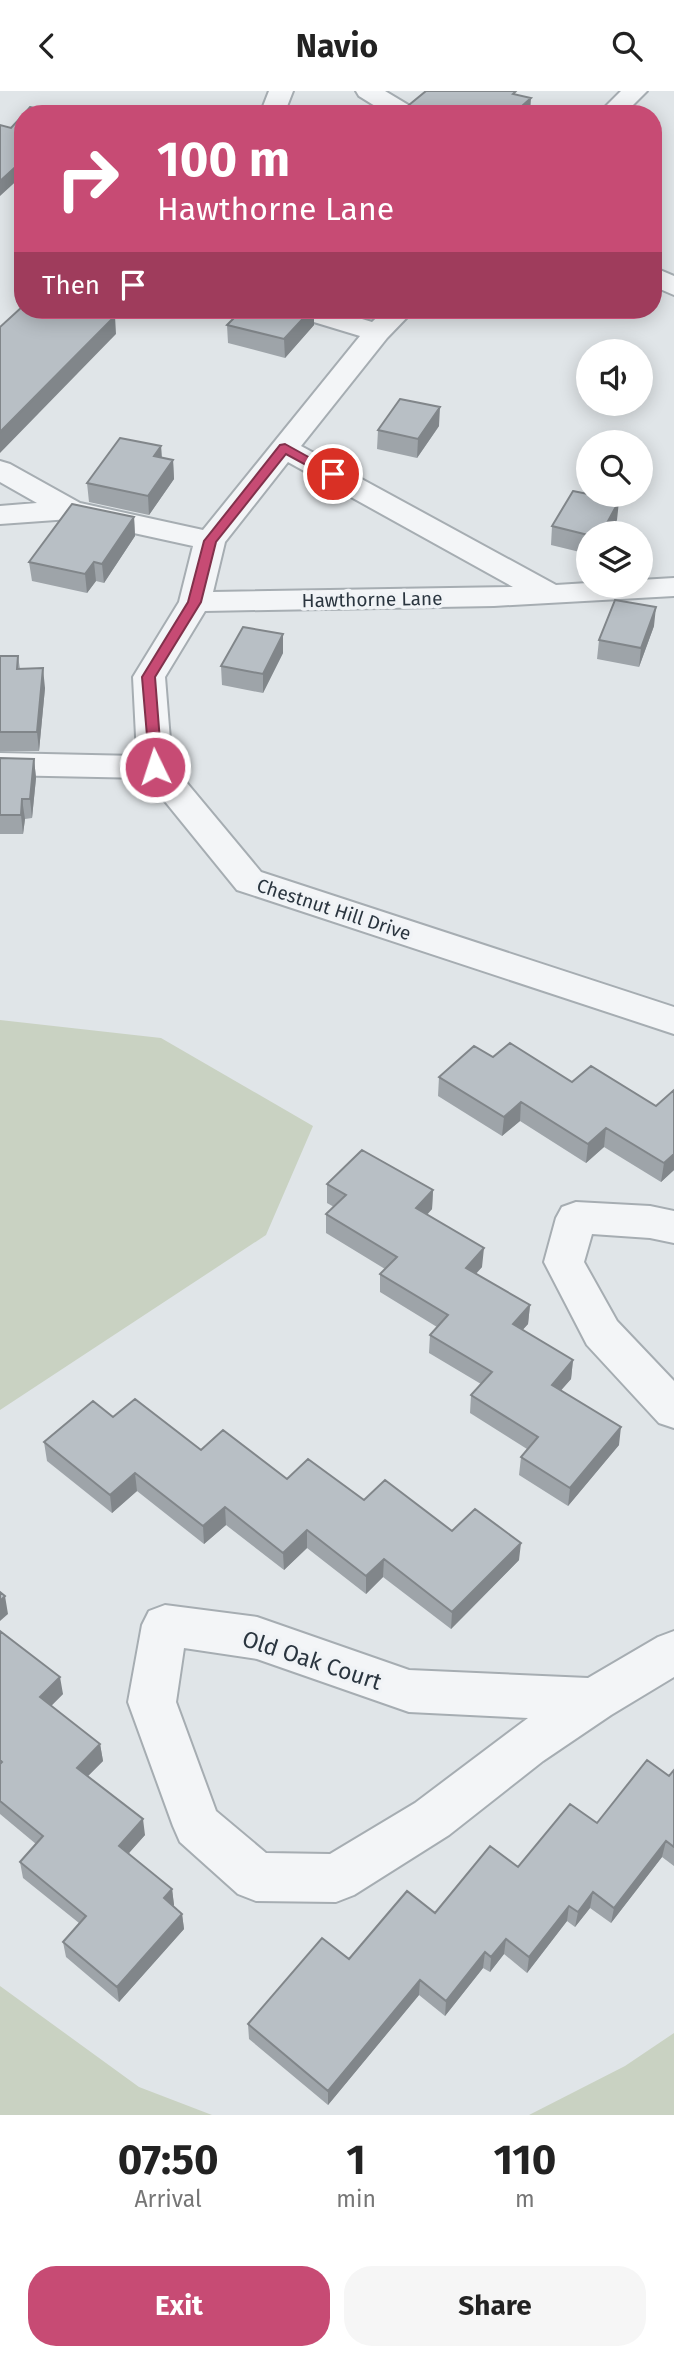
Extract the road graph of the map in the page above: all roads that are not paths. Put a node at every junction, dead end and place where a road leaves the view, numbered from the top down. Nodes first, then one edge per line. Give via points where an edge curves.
1 (368, 91) edge
2 (635, 91) edge
3 (391, 105) edge
4 (620, 105) edge
5 (388, 321) edge
6 (285, 448) junction
7 (0, 470) edge
8 (69, 510) junction
9 (0, 515) edge
10 (210, 541) junction
11 (674, 587) edge
12 (549, 594) junction
13 (195, 602) junction
14 (0, 764) edge
15 (155, 767) junction
16 (674, 1021) edge
17 (674, 1227) edge
18 (674, 1410) edge
19 (674, 1651) edge
20 (594, 1700) junction

1 - 3 street
2 - 4 street
5 - 6 street
6 - 10 street
6 - 12 street
7 - 8 street
8 - 9 street
8 - 10 street
10 - 13 street
11 - 12 street, Hawthorne Lane
12 - 13 street, Hawthorne Lane
13 - 15 street via 149,677
14 - 15 street
15 - 16 street, Chestnut Hill Drive via 249,881
17 - 18 street via 576,1217 565,1262 602,1333
19 - 20 street, Old Oak Court
20 - 20 street, Old Oak Court via 432,1819 336,1878 256,1877 197,1826 152,1702 165,1625 257,1637 409,1691

